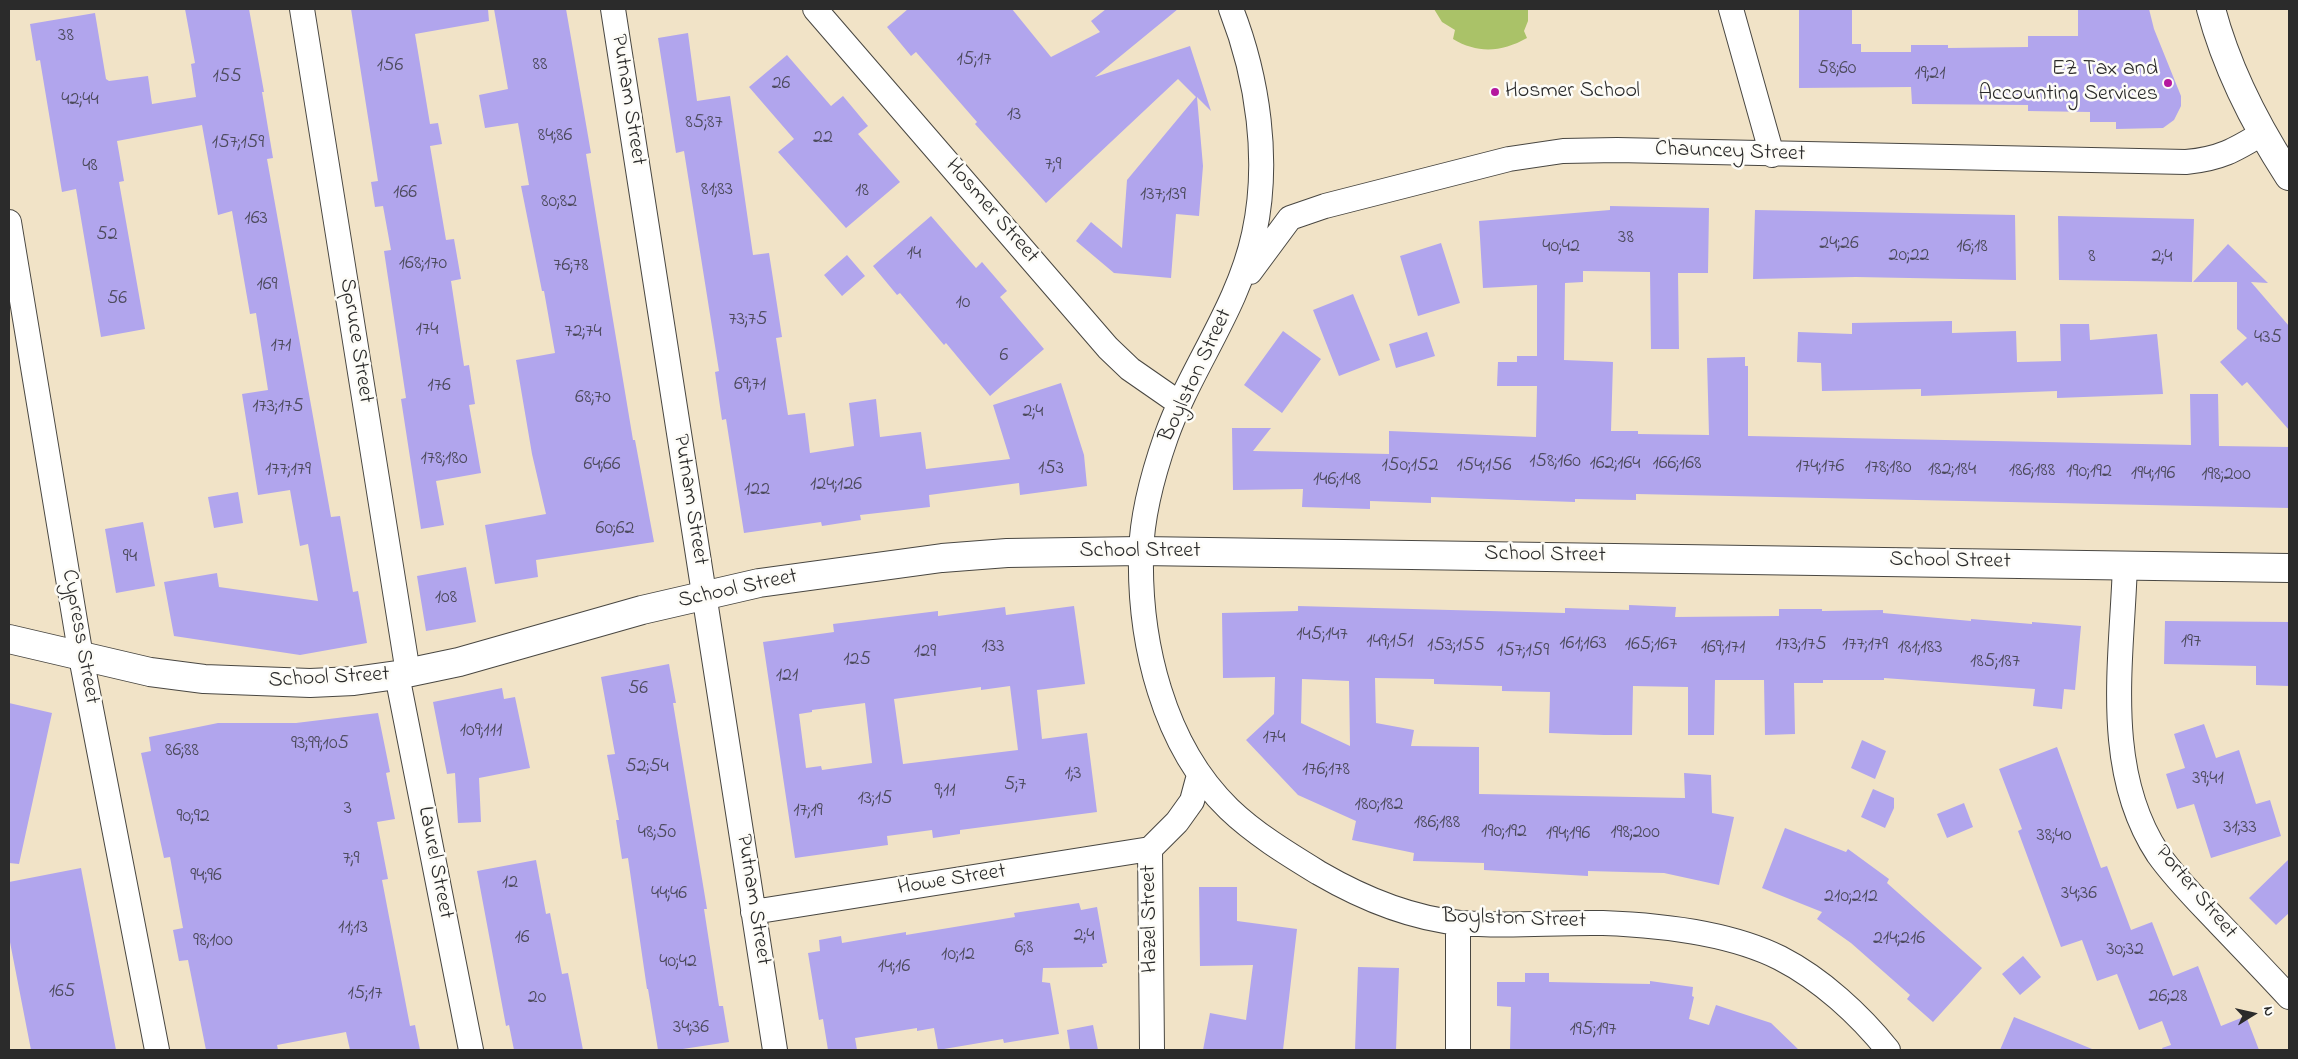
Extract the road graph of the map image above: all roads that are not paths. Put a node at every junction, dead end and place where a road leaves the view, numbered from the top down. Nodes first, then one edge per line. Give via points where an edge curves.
1 (302, 9) edge
2 (613, 9) edge
3 (815, 9) edge
4 (1231, 9) edge
5 (1731, 9) edge
6 (2211, 9) edge
7 (2263, 133) junction
8 (1772, 155) junction
9 (2289, 176) edge
10 (9, 222) edge
11 (1236, 292) junction
12 (1179, 403) junction
13 (1141, 551) junction
14 (2125, 564) junction
15 (2289, 568) edge
16 (703, 596) junction
17 (9, 640) edge
18 (81, 657) junction
19 (402, 674) junction
20 (1199, 775) junction
21 (1150, 849) junction
22 (753, 912) junction
23 (1458, 922) junction
24 (2289, 997) edge
25 (157, 1050) edge
26 (471, 1050) edge
27 (776, 1050) edge
28 (1152, 1050) edge
29 (1458, 1050) edge
30 (1888, 1050) edge

1 - 19 street, Spruce Street
2 - 16 street, Putnam Street
3 - 12 street, Hosmer Street via 1108,348 1137,374
4 - 11 street, Boylston Street via 1250,69 1258,114 1260,156 1255,230
5 - 8 street
6 - 7 street via 2229,64
7 - 8 street, Chauncey Street via 2234,151 2211,160 2186,162
7 - 9 street
8 - 11 street, Chauncey Street via 1563,151 1461,170 1290,218
10 - 18 street, Cypress Street
11 - 12 street, Boylston Street
12 - 13 street, Boylston Street via 1154,475
13 - 14 street, School Street
13 - 16 street, School Street via 1007,553 942,558 788,578
13 - 20 street, Boylston Street via 1145,625 1152,661 1163,700
14 - 15 street, School Street
14 - 24 street, Porter Street via 2120,724 2128,786 2140,821 2158,853 2184,886
16 - 19 street, School Street
16 - 22 street, Putnam Street
17 - 18 street, School Street
18 - 19 street, School Street via 150,672 258,682 327,683
18 - 25 street, Cypress Street
19 - 26 street, Laurel Street
20 - 21 street, Hazel Street via 1192,801 1177,822
20 - 23 street, Boylston Street via 1229,809 1262,836 1336,883 1376,902
21 - 22 street, Howe Street
21 - 28 street, Hazel Street
22 - 27 street, Putnam Street
23 - 29 street
23 - 30 street, Boylston Street via 1649,926 1736,942 1779,958 1814,980 1851,1010

